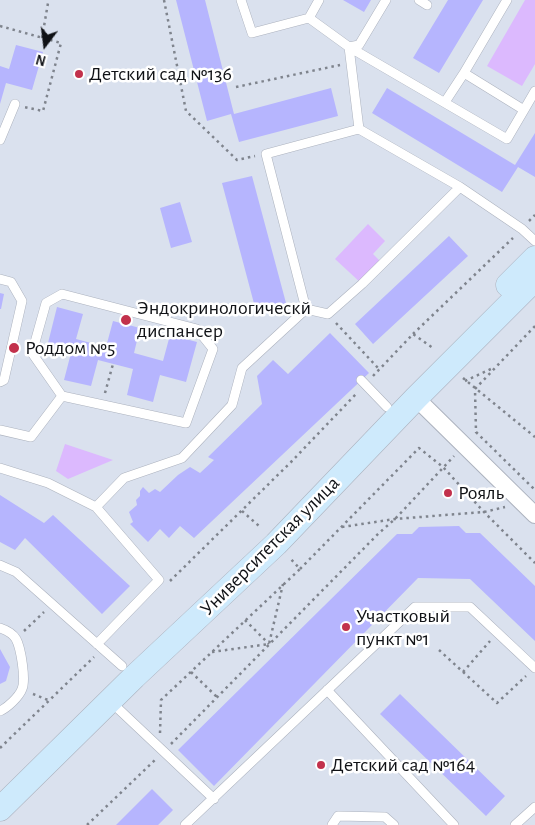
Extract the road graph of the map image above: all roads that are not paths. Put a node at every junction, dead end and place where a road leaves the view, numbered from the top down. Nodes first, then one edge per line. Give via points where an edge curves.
1 (241, 0) edge
2 (320, 0) edge
3 (386, 0) edge
4 (419, 0) edge
5 (507, 0) edge
6 (428, 5) dead end
7 (309, 18) junction
8 (349, 47) junction
9 (464, 73) junction
10 (535, 91) edge
11 (445, 102) junction
12 (14, 104) road end
13 (524, 110) junction
14 (359, 129) junction
15 (0, 140) edge
16 (460, 187) junction
17 (535, 241) edge
18 (535, 258) edge
19 (0, 279) edge
20 (535, 279) edge
21 (306, 309) junction
22 (1, 380) edge
23 (363, 382) road end
24 (411, 393) junction
25 (62, 396) junction
26 (387, 407) junction
27 (0, 430) edge
28 (0, 468) edge
29 (96, 507) junction
30 (535, 515) edge
31 (0, 565) edge
32 (0, 628) edge
33 (98, 648) junction
34 (535, 668) edge
35 (128, 671) junction
36 (327, 690) junction
37 (104, 695) junction
38 (0, 711) edge
39 (214, 799) junction
40 (1, 801) edge
41 (535, 807) edge
42 (185, 825) edge
43 (332, 825) edge
44 (394, 825) edge
45 (454, 825) edge
46 (515, 825) edge

1 - 7 lane via 252,33
2 - 7 lane
3 - 8 lane via 359,45
4 - 6 lane
5 - 9 lane
7 - 8 lane
8 - 11 lane
8 - 14 lane
9 - 11 lane
9 - 13 lane
10 - 13 lane
11 - 13 lane via 507,138
12 - 15 lane
14 - 16 lane
14 - 21 lane via 266,154
16 - 17 lane
16 - 21 lane via 328,314
18 - 24 main road, Университетская улица
19 - 22 lane via 11,282 22,301
20 - 24 main road, Университетская улица
21 - 29 lane via 242,368 232,405 182,458 124,478
23 - 26 lane
24 - 26 main road, Университетская улица
24 - 30 street
24 - 35 main road, Университетская улица via 276,544
25 - 25 lane via 32,353 46,303 62,294 197,328 213,349 186,423
25 - 27 lane via 31,437
26 - 35 main road, Университетская улица
28 - 29 lane via 48,483
29 - 33 lane via 159,580
31 - 33 lane via 16,572
32 - 38 lane via 16,639 24,673 22,690 6,709
33 - 35 lane
34 - 36 lane via 470,607 415,606
35 - 37 main road, Университетская улица
36 - 39 lane
36 - 45 lane
37 - 39 lane
37 - 40 main road, Университетская улица
39 - 42 lane
41 - 46 lane
43 - 44 lane via 338,816 385,818

